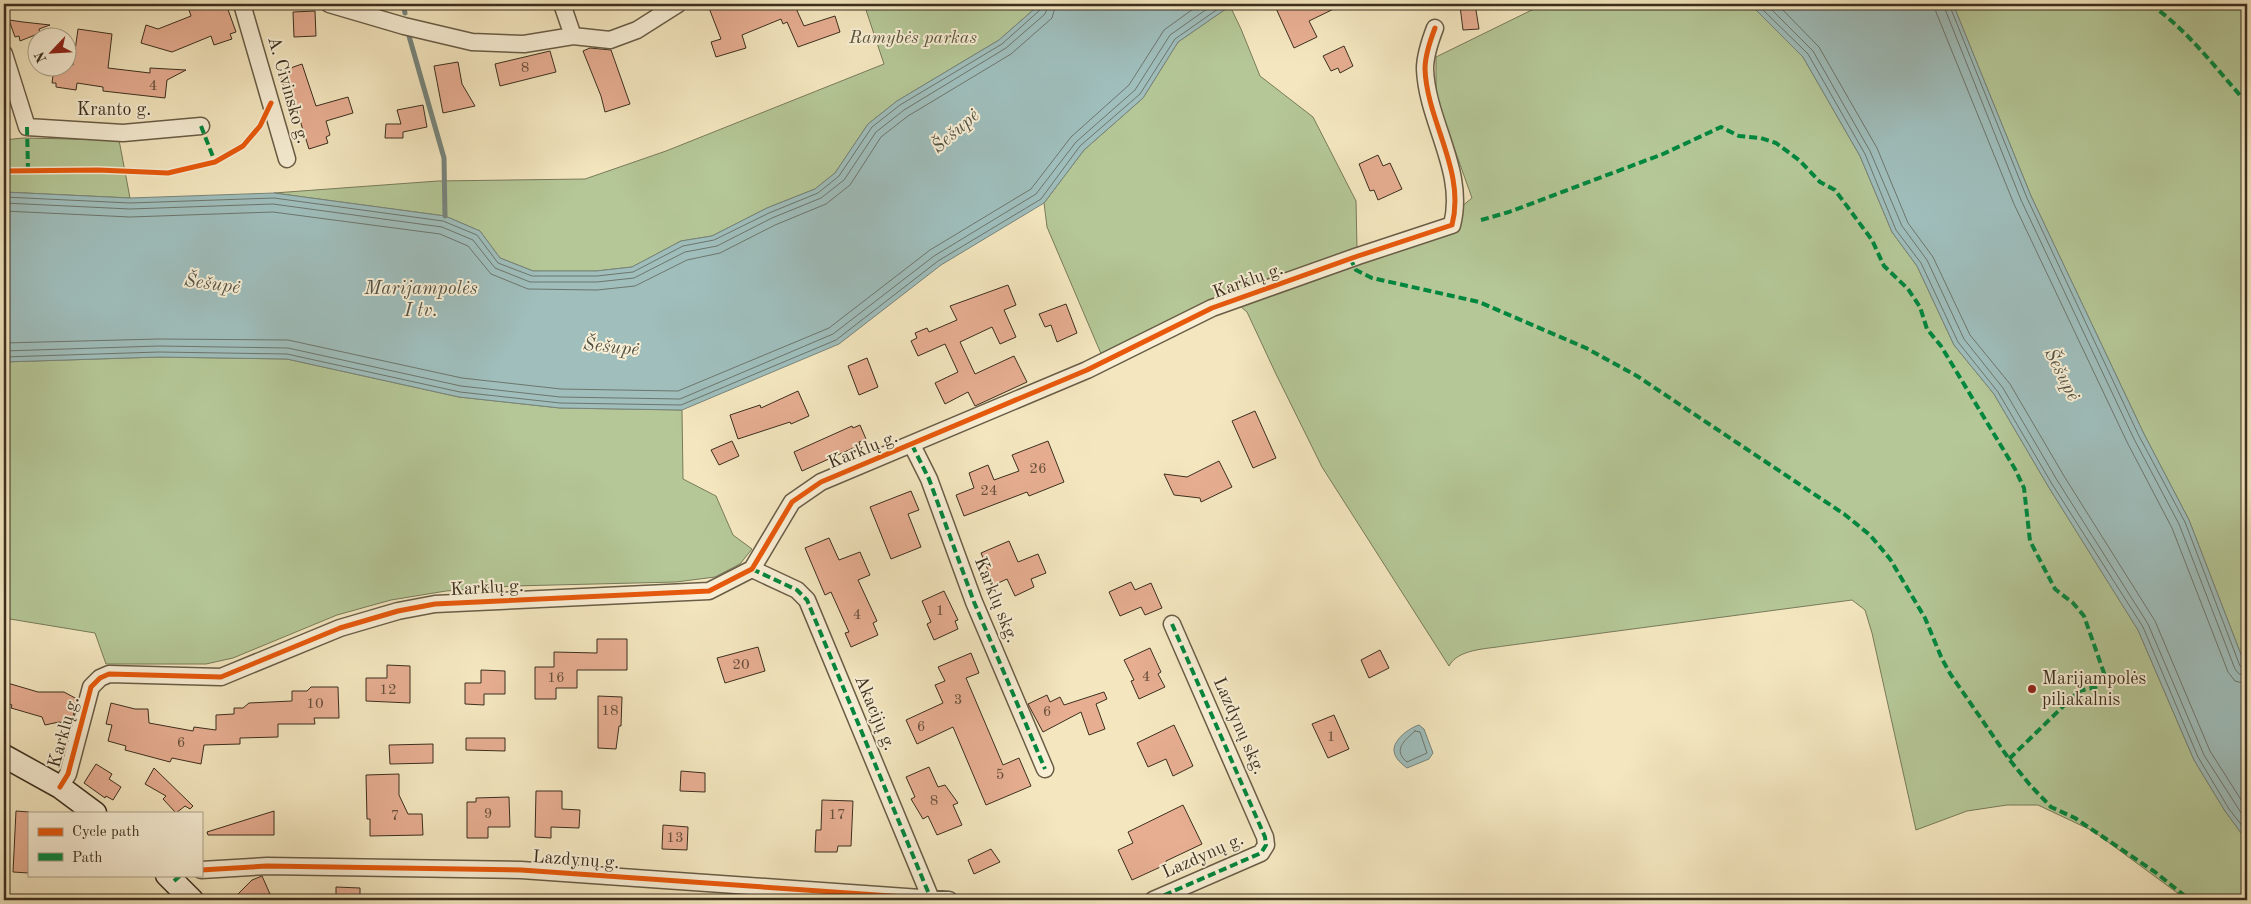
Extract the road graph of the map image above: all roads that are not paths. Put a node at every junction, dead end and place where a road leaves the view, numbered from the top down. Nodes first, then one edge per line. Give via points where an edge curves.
1 (242, 4) edge
2 (329, 4) edge
3 (562, 4) edge
4 (678, 4) edge
5 (1435, 28) dead end
6 (573, 36) junction
7 (4, 54) edge
8 (201, 126) dead end
9 (287, 159) dead end
10 (912, 445) junction
11 (752, 569) junction
12 (1172, 624) dead end
13 (4, 756) edge
14 (1045, 769) dead end
15 (60, 787) junction
16 (94, 812) edge
17 (1266, 845) joint
18 (202, 870) edge
19 (174, 877) edge
20 (931, 899) junction
21 (192, 900) edge
22 (949, 900) edge
23 (1153, 900) edge

1 - 9 street, A. Civinsko g.
2 - 6 street via 472,42 524,44
3 - 6 street
4 - 6 street via 637,30 610,40
5 - 10 street, Karklų g. via 1425,67 1428,98 1455,186 1456,211 1452,225 1212,308 1087,370
7 - 8 street, Kranto g. via 27,127 123,133
10 - 11 street, Karklų g. via 821,482 792,502
10 - 14 street, Karklų skg. via 929,479 974,602
11 - 15 street, Karklų g. via 709,591 463,602 398,611 340,628 221,677 109,674 91,687 68,774
11 - 20 street, Akacijų g. via 797,590 807,600
12 - 17 street, Lazdynų skg.
13 - 15 main road
15 - 16 main road
17 - 23 street, Lazdynų g. via 1261,852
18 - 20 street, Lazdynų g. via 267,866 521,870
19 - 21 main road
20 - 22 street, Lazdynų g.

